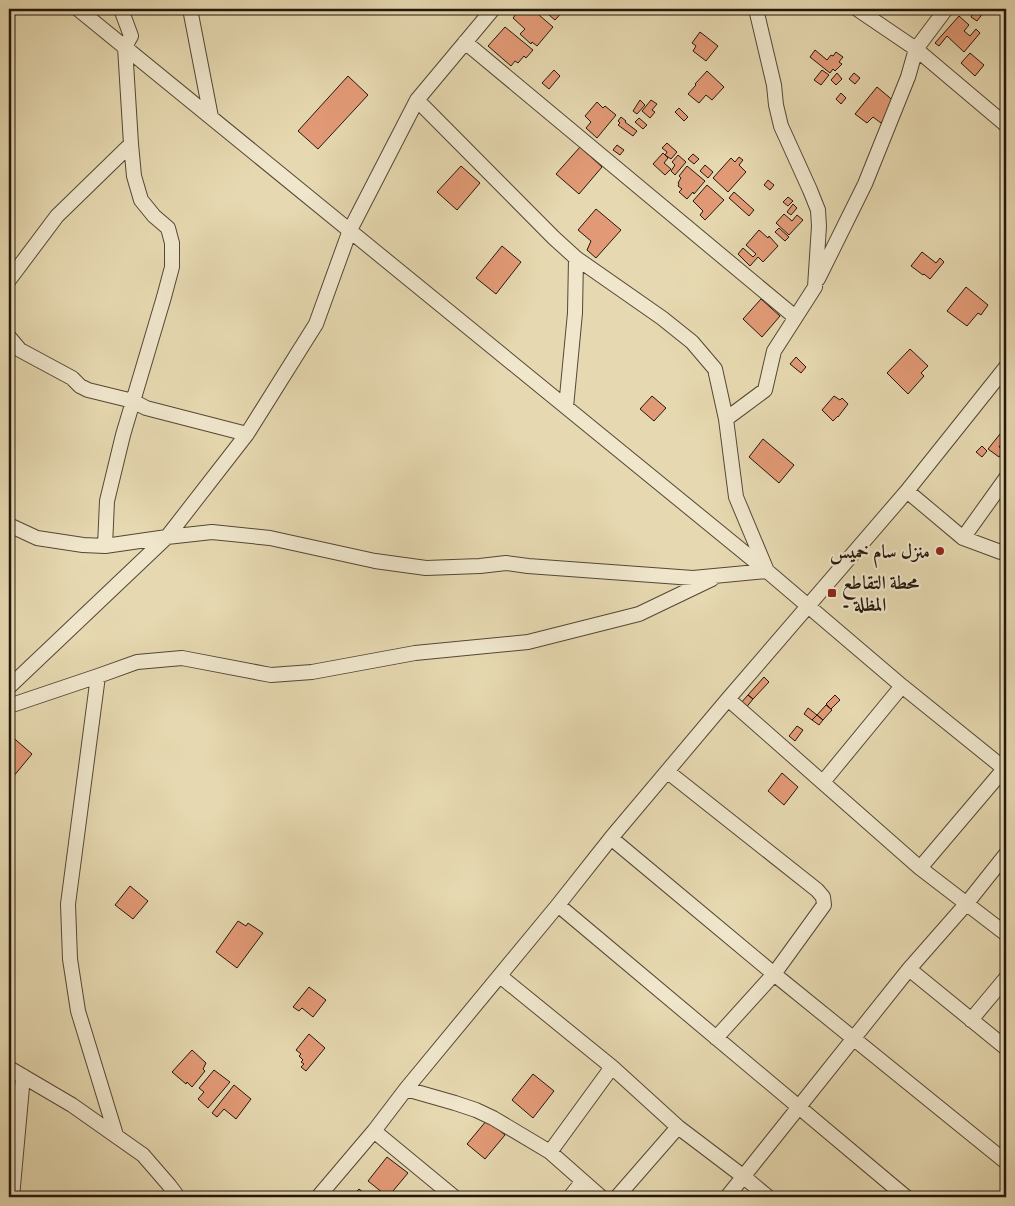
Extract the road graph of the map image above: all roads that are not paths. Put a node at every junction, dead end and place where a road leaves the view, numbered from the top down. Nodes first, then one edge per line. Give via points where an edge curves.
1 (78, 9) edge
2 (121, 9) edge
3 (190, 9) edge
4 (493, 9) edge
5 (756, 9) edge
6 (857, 9) edge
7 (946, 9) edge
8 (465, 42) junction
9 (125, 47) junction
10 (916, 49) junction
11 (417, 100) junction
12 (212, 118) junction
13 (1006, 124) edge
14 (131, 144) junction
15 (350, 230) junction
16 (576, 258) junction
17 (9, 280) edge
18 (815, 286) junction
19 (795, 317) junction
20 (9, 337) edge
21 (1004, 373) edge
22 (133, 401) junction
23 (566, 407) junction
24 (726, 419) junction
25 (248, 434) junction
26 (1006, 478) edge
27 (907, 491) junction
28 (9, 525) edge
29 (167, 537) junction
30 (963, 538) junction
31 (105, 546) junction
32 (1006, 554) edge
33 (767, 571) junction
34 (720, 576) junction
35 (808, 606) junction
36 (98, 676) junction
37 (902, 686) junction
38 (9, 688) edge
39 (728, 699) junction
40 (9, 706) edge
41 (1005, 770) edge
42 (668, 772) junction
43 (823, 782) junction
44 (611, 838) junction
45 (1006, 854) edge
46 (920, 868) junction
47 (967, 903) junction
48 (558, 905) junction
49 (1006, 934) edge
50 (909, 969) junction
51 (774, 974) junction
52 (500, 976) junction
53 (1006, 978) edge
54 (972, 1020) junction
55 (716, 1038) junction
56 (854, 1038) junction
57 (1006, 1048) edge
58 (612, 1067) junction
59 (9, 1068) edge
60 (24, 1076) junction
61 (406, 1089) junction
62 (798, 1107) junction
63 (678, 1127) junction
64 (374, 1130) junction
65 (116, 1136) junction
66 (550, 1152) junction
67 (1006, 1162) edge
68 (744, 1177) junction
69 (583, 1181) junction
70 (12, 1197) edge
71 (178, 1197) edge
72 (318, 1197) edge
73 (454, 1197) edge
74 (570, 1197) edge
75 (601, 1197) edge
76 (617, 1197) edge
77 (727, 1197) edge
78 (768, 1197) edge
79 (906, 1197) edge

1 - 9 street
2 - 9 street via 131,36
3 - 12 street
4 - 8 street
5 - 18 street via 781,126 818,210
6 - 10 street
7 - 10 street
8 - 11 street
8 - 19 street
9 - 12 street
9 - 14 street
10 - 13 street
10 - 18 street via 865,184
11 - 15 street
11 - 16 street
12 - 15 street
14 - 17 street via 57,216
14 - 22 street via 134,176 141,200 168,228 172,243 172,267
15 - 23 street
15 - 25 street via 316,324
16 - 23 street via 575,313
16 - 24 street via 692,342 715,369
18 - 19 street
19 - 24 street via 774,351 764,390
20 - 22 street via 20,350 72,378 80,386
21 - 27 street
22 - 25 street via 146,408
22 - 31 street via 107,501
23 - 33 street
24 - 33 street via 736,497
25 - 29 street
26 - 30 street
27 - 30 street
27 - 35 street
28 - 31 street via 37,538
29 - 31 street
29 - 34 street via 212,532 270,538 375,562 426,568 506,563 693,578
29 - 38 street
30 - 32 street
33 - 34 street
33 - 35 street
34 - 36 street via 639,614 528,642 416,653 312,672 271,675 182,658 137,662
35 - 37 street
35 - 39 street
36 - 40 street
36 - 65 street via 68,904 70,959 78,1011
37 - 41 street
37 - 43 street
39 - 42 street
39 - 43 street
41 - 46 street
42 - 44 street
42 - 51 street via 823,897 824,905
43 - 46 street
44 - 48 street
44 - 51 street
45 - 47 street
46 - 47 street
47 - 49 street
47 - 50 street
48 - 52 street
48 - 55 street
50 - 54 street
50 - 56 street
51 - 55 street
51 - 56 street
52 - 58 street
52 - 61 street
53 - 54 street
54 - 57 street
55 - 62 street
56 - 62 street
56 - 67 street
58 - 63 street
58 - 66 street
59 - 60 street
60 - 65 street
60 - 70 street
61 - 64 street
61 - 66 street via 476,1110
62 - 68 street
62 - 79 street
63 - 68 street
63 - 76 street
64 - 72 street
64 - 73 street
65 - 71 street via 143,1155
66 - 69 street
68 - 77 street
68 - 78 street
69 - 74 street
69 - 75 street

